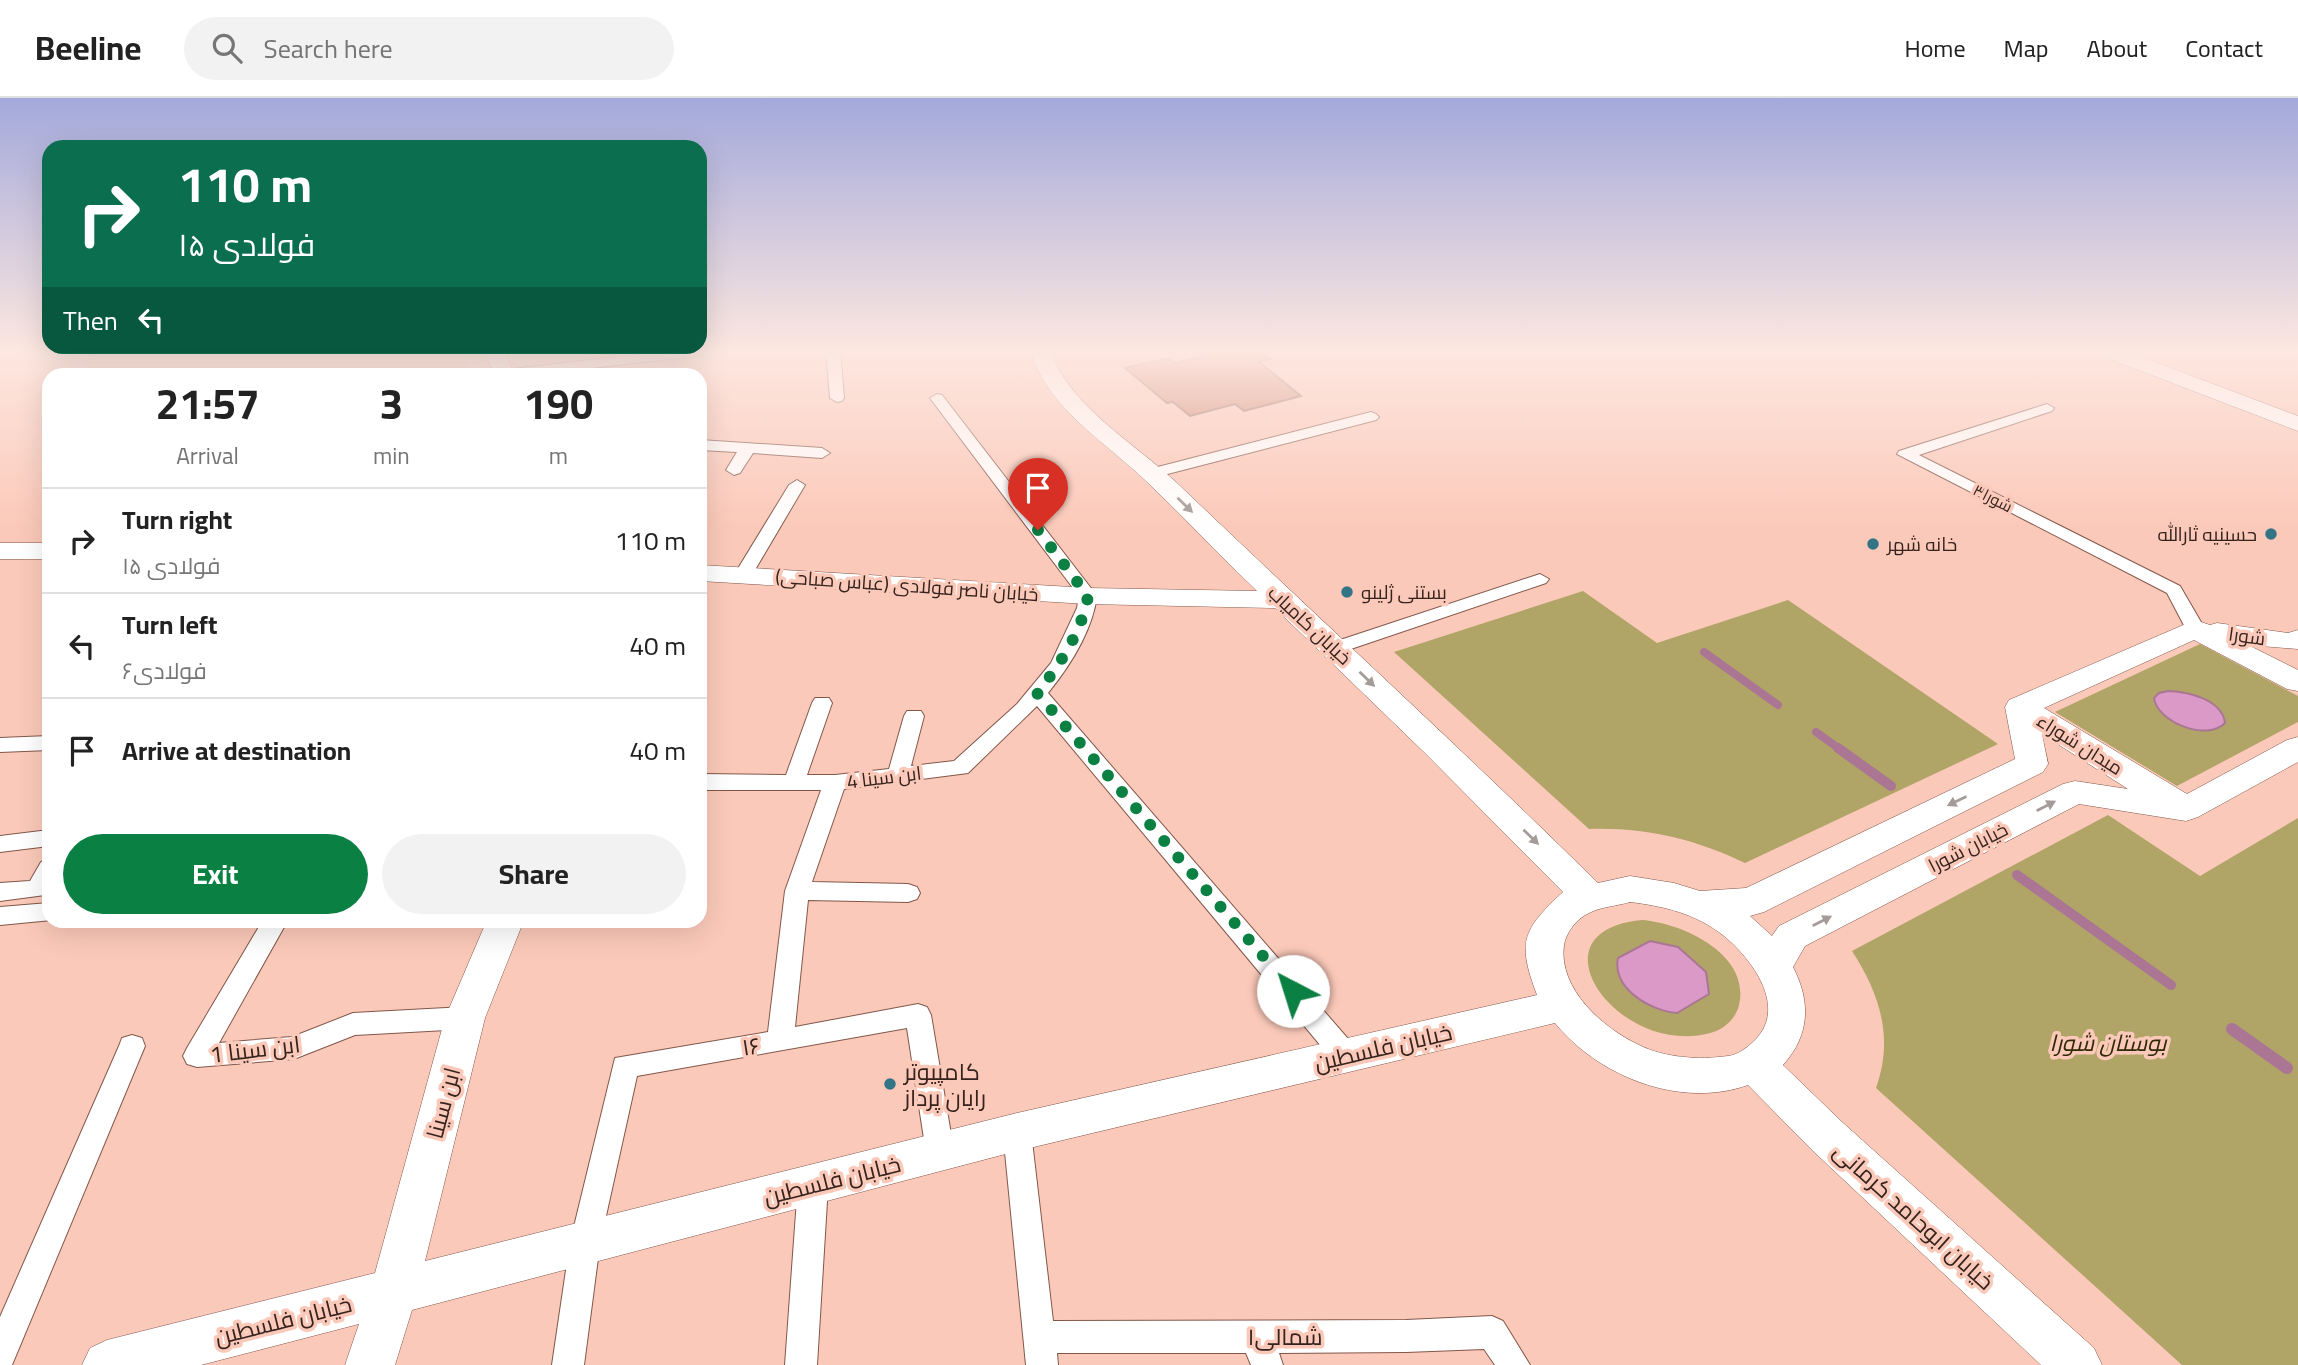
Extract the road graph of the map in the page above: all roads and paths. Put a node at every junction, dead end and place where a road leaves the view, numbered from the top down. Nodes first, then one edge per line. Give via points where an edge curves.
1 (946, 409) edge
2 (1081, 409) edge
3 (2044, 409) edge
4 (2259, 409) edge
5 (1371, 417) dead end
6 (2298, 424) edge
7 (707, 445) edge
8 (748, 448) junction
9 (822, 453) dead end
10 (734, 470) dead end
11 (1152, 473) junction
12 (797, 485) dead end
13 (0, 551) edge
14 (42, 551) edge
15 (707, 573) edge
16 (743, 575) junction
17 (1540, 579) dead end
18 (1088, 596) junction
19 (1281, 600) junction
20 (2195, 629) junction
21 (2298, 639) edge
22 (1335, 648) junction
23 (2298, 682) edge
24 (1037, 693) junction
25 (822, 703) dead end
26 (2020, 707) junction
27 (915, 716) dead end
28 (42, 743) edge
29 (0, 745) edge
30 (2298, 748) edge
31 (898, 776) junction
32 (707, 782) edge
33 (794, 782) junction
34 (835, 783) junction
35 (2186, 809) junction
36 (42, 839) edge
37 (0, 844) edge
38 (42, 880) edge
39 (797, 891) junction
40 (0, 892) edge
41 (908, 893) dead end
42 (1588, 895) junction
43 (1700, 904) junction
44 (42, 913) edge
45 (0, 916) edge
46 (271, 928) edge
47 (503, 928) edge
48 (1774, 966) junction
49 (1560, 1006) junction
50 (465, 1018) junction
51 (780, 1041) junction
52 (132, 1046) dead end
53 (1346, 1056) junction
54 (1755, 1064) junction
55 (1017, 1132) junction
56 (940, 1152) junction
57 (813, 1185) junction
58 (585, 1243) junction
59 (394, 1291) junction
60 (1040, 1351) edge
61 (1262, 1351) edge
62 (0, 1355) edge
63 (124, 1363) edge
64 (370, 1365) edge
65 (568, 1365) edge
66 (802, 1365) edge
67 (1514, 1365) edge
68 (2077, 1365) edge

1 - 18 street
2 - 11 main road, خیابان کامیاب
3 - 20 street, شورا۳ via 1905,454 2174,590
4 - 6 main road
5 - 11 street
7 - 8 street
8 - 9 street
8 - 10 street
11 -> 19 main road, خیابان کامیاب
12 - 16 street
13 - 14 main road
15 - 16 main road, خیابان ناصر فولادی (عباس صباحی)
16 - 18 main road, خیابان ناصر فولادی (عباس صباحی)
17 - 22 street
18 - 19 main road, خیابان ناصر فولادی (عباس صباحی)
18 - 24 street, ابن سینا 4 via 1060,665
19 - 22 main road, خیابان کامیاب
20 - 21 main road, شورا via 2292,642
20 - 23 main road
20 - 26 main road, میدان شوراء
22 -> 42 main road, خیابان کامیاب
24 - 31 street, ابن سینا 4 via 960,768
24 - 53 street
25 - 33 street
26 - 35 main road, میدان شوراء
26 -> 43 main road via 2032,764 1751,902
27 - 31 street
28 - 29 street
30 - 35 main road
31 - 34 street, ابن سینا 4
32 - 33 street, ابن سینا 4
33 - 34 street, ابن سینا 4
34 - 39 street
48 -> 35 main road, خیابان شورا via 1792,936 2075,792
36 - 37 street
38 - 40 street via 37,889
39 - 41 street
39 - 51 street
42 - 43 main road via 1619,889 1653,890
42 - 49 main road via 1558,916 1546,939 1544,966
43 - 48 main road via 1743,931
44 - 45 street
46 - 50 street, ابن سینا 1 via 197,1056 294,1048 353,1024
47 - 50 main road, ابن سینا
48 - 54 main road via 1783,985 1786,1022 1770,1053
49 - 53 main road, خیابان فلسطین
49 - 54 main road via 1594,1039 1639,1065 1689,1077 1735,1072
50 - 59 main road, ابن سینا
51 - 56 street, ۱۶ via 918,1015
51 - 58 street, ۱۶ via 625,1066
52 - 62 street
53 - 55 main road, خیابان فلسطین
54 - 68 main road, خیابان ابوحامد کرمانی
55 - 56 main road, خیابان فلسطین
55 - 60 street
56 - 57 main road, خیابان فلسطین
57 - 58 main road, خیابان فلسطین
57 - 66 street
58 - 59 main road, خیابان فلسطین
58 - 65 street
59 - 63 main road, خیابان فلسطین
59 - 64 main road, ابن سینا
60 - 61 street, شمالی۱
61 - 67 street, شمالی۱ via 1492,1332

